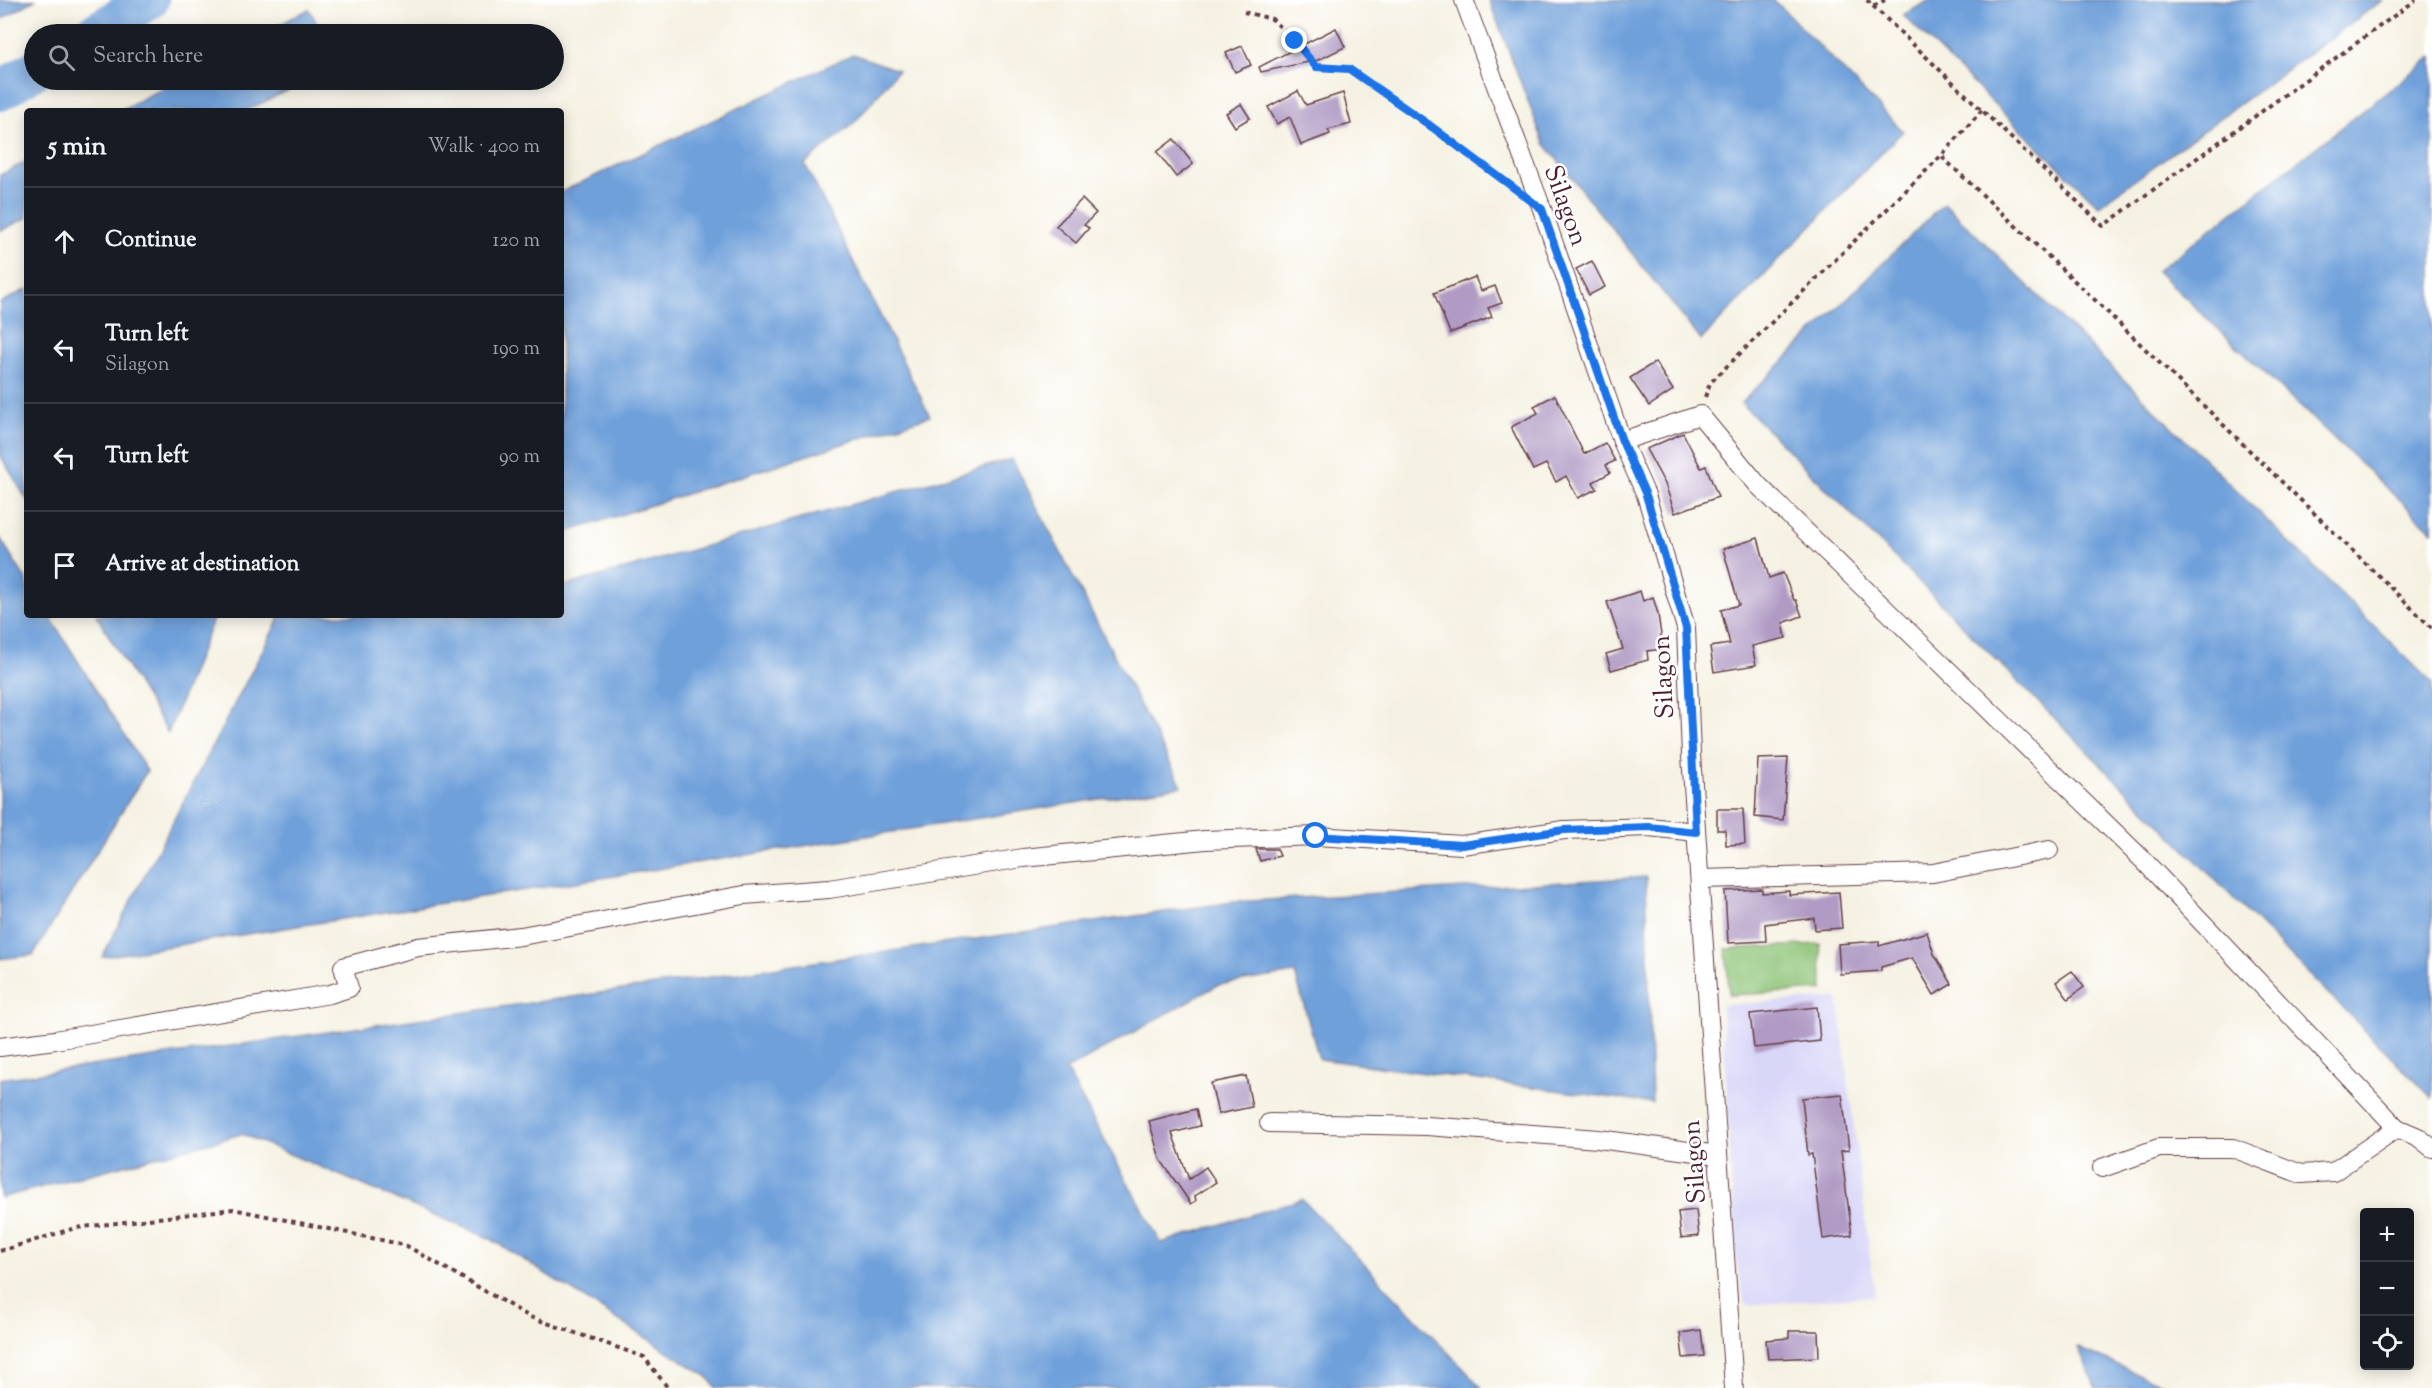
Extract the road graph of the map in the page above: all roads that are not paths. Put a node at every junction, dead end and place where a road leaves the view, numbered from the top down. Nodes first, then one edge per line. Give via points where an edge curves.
1 (1464, 0) edge
2 (1622, 441) junction
3 (1696, 832) junction
4 (2049, 850) dead end
5 (1700, 879) junction
6 (0, 1047) edge
7 (1269, 1123) dead end
8 (2397, 1128) junction
9 (2432, 1149) edge
10 (1718, 1155) junction
11 (2102, 1168) dead end
12 (1734, 1388) edge

1 - 2 street, Silagon
2 - 3 street, Silagon via 1646,495 1686,628
2 - 8 street via 1700,416 1758,485 2145,862
3 - 5 street, Silagon
3 - 6 street via 1649,827 1564,830 1462,845 1316,836 1216,839 1023,858 829,889 744,895 521,936 418,947 343,967 349,988 330,994
4 - 5 street via 1933,873
5 - 10 street, Silagon
7 - 10 street via 1427,1126 1598,1139
8 - 9 street via 2418,1137
8 - 11 street via 2333,1172 2301,1174 2233,1148 2159,1148
10 - 12 street, Silagon

